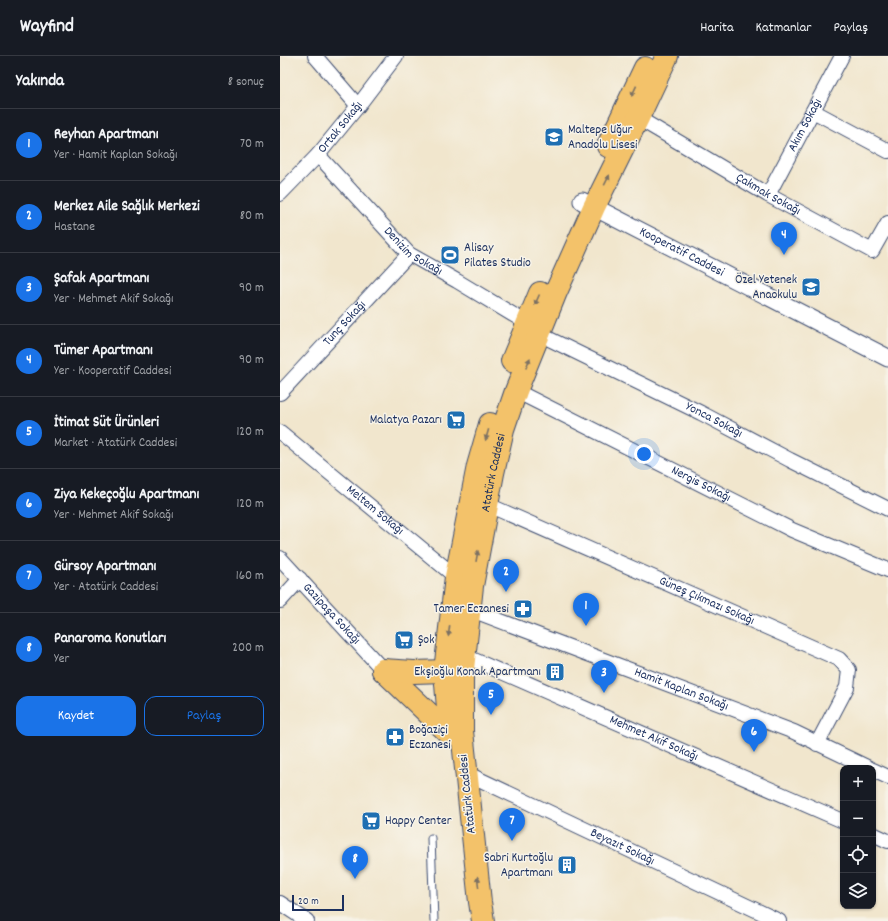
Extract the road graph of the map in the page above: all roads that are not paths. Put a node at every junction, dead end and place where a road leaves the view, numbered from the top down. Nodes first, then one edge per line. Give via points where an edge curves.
1 (315, 56) edge
2 (396, 56) edge
3 (842, 56) edge
4 (654, 57) edge
5 (358, 106) junction
6 (813, 111) junction
7 (638, 118) junction
8 (888, 150) edge
9 (318, 156) junction
10 (280, 194) edge
11 (768, 195) junction
12 (588, 204) junction
13 (888, 223) edge
14 (409, 254) junction
15 (533, 328) junction
16 (888, 358) edge
17 (516, 391) junction
18 (280, 393) edge
19 (280, 432) edge
20 (486, 504) junction
21 (888, 509) edge
22 (280, 558) edge
23 (888, 570) edge
24 (300, 580) junction
25 (464, 581) junction
26 (280, 600) edge
27 (469, 609) junction
28 (465, 656) junction
29 (383, 670) junction
30 (452, 681) junction
31 (450, 734) junction
32 (817, 744) junction
33 (862, 765) edge
34 (876, 771) edge
35 (466, 773) junction
36 (888, 777) edge
37 (840, 820) edge
38 (876, 835) edge
39 (431, 838) dead end
40 (888, 841) edge
41 (280, 903) edge
42 (307, 921) edge
43 (434, 921) edge
44 (468, 921) edge
45 (483, 921) edge
46 (779, 921) edge

1 - 5 street
2 - 5 street, Ortak Sokağı
3 - 6 street, Akım Sokağı
4 - 7 main road, Atatürk Caddesi
4 -> 12 main road, Atatürk Caddesi
5 - 9 street, Ortak Sokağı
6 - 8 street
6 - 11 street, Akım Sokağı
7 - 11 street, Çakmak Sokağı
12 -> 7 main road, Atatürk Caddesi
9 - 10 street, Ortak Sokağı
9 - 14 street, Denizim Sokağı
11 - 13 street, Çakmak Sokağı via 872,252
12 - 15 main road, Atatürk Caddesi
12 - 16 street, Kooperatif Caddesi
14 - 15 street, Denizim Sokağı
14 - 18 street, Tunç Sokağı
17 -> 15 main road, Atatürk Caddesi
15 - 21 street, Yonca Sokağı
15 -> 25 main road, Atatürk Caddesi via 504,383 478,466
17 - 20 main road, Atatürk Caddesi via 503,429
17 - 23 street, Nergis Sokağı via 792,530
19 - 25 street, Meltem Sokağı
25 -> 20 main road, Atatürk Caddesi
20 - 32 street, Güneş Çıkmazı Sokağı via 839,659 849,670 847,687
22 - 24 street, Gazipaşa Sokağı
24 - 26 street
24 - 29 street, Gazipaşa Sokağı
25 - 27 main road, Atatürk Caddesi
25 -> 30 main road, Atatürk Caddesi
27 - 28 main road, Atatürk Caddesi
27 - 32 street, Hamit Kaplan Sokağı via 794,732
28 - 30 main road, Atatürk Caddesi
28 - 37 street, Mehmet Akif Sokağı
29 - 30 main road via 414,672
29 - 31 main road
30 - 31 main road, Atatürk Caddesi
30 - 35 main road, Atatürk Caddesi via 462,731
31 - 44 main road, Atatürk Caddesi via 462,881
32 - 33 street, Hamit Kaplan Sokağı
34 - 36 street
45 -> 35 main road, Atatürk Caddesi
35 - 46 street, Beyazıt Sokağı
38 - 40 street
39 - 43 lane
41 - 42 street

